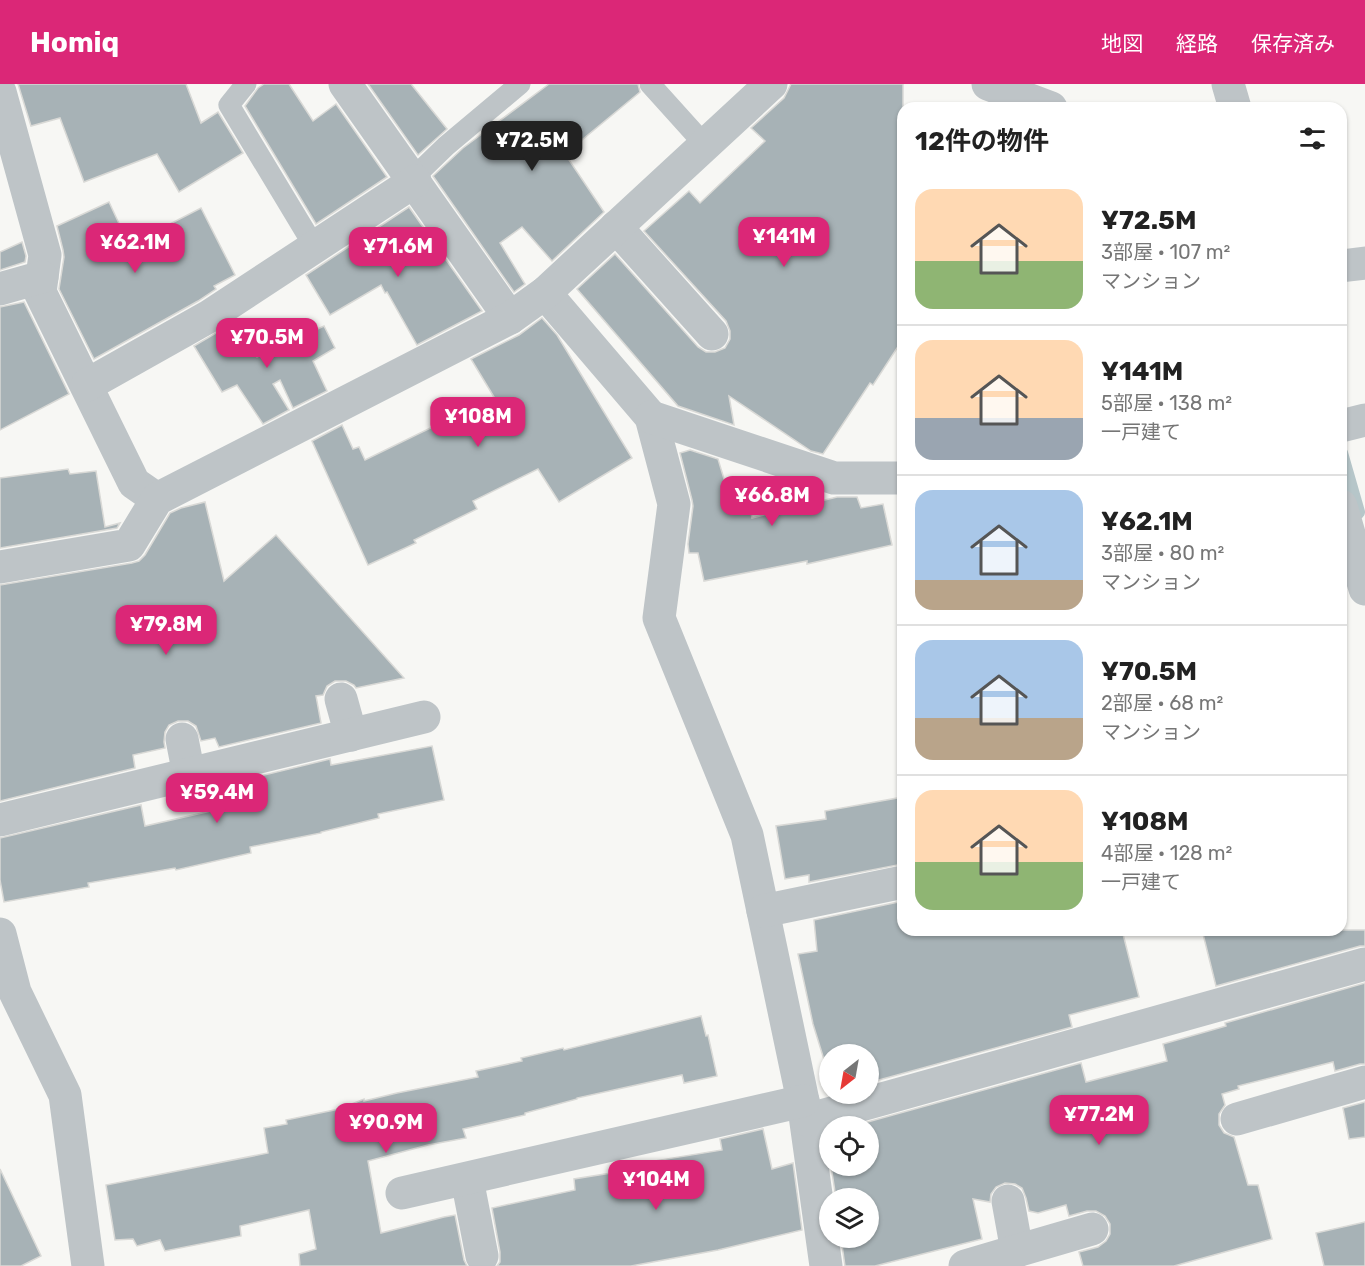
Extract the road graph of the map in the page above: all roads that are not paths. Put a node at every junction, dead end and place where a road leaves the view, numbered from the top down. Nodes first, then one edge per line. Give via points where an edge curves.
1 (246, 84) edge
2 (345, 84) edge
3 (650, 84) edge
4 (771, 84) edge
5 (1228, 84) edge
6 (510, 87) edge
7 (0, 92) edge
8 (1001, 95) edge
9 (1028, 102) edge
10 (1232, 102) edge
11 (705, 145) junction
12 (414, 180) junction
13 (616, 227) junction
14 (314, 246) junction
15 (1365, 263) edge
16 (1347, 265) edge
17 (42, 277) junction
18 (0, 289) edge
19 (545, 293) junction
20 (510, 318) junction
21 (712, 334) dead end
22 (87, 385) junction
23 (651, 417) junction
24 (1365, 420) edge
25 (1347, 424) edge
26 (897, 478) edge
27 (157, 499) junction
28 (1347, 535) edge
29 (0, 567) edge
30 (1355, 574) edge
31 (341, 699) dead end
32 (424, 717) dead end
33 (351, 735) junction
34 (182, 739) dead end
35 (189, 775) junction
36 (0, 820) edge
37 (897, 883) edge
38 (764, 911) junction
39 (0, 934) edge
40 (1365, 964) edge
41 (1365, 1082) edge
42 (805, 1110) junction
43 (1237, 1119) dead end
44 (467, 1179) junction
45 (402, 1193) dead end
46 (1008, 1201) dead end
47 (1092, 1229) dead end
48 (1017, 1251) junction
49 (482, 1256) dead end
50 (88, 1266) edge
51 (826, 1266) edge
52 (965, 1266) edge

1 - 14 lane via 229,105
2 - 12 street
3 - 11 lane
4 - 11 street
5 - 10 street
6 - 12 lane
7 - 17 street via 45,255
8 - 9 street
11 - 13 street
12 - 14 street
12 - 20 street
13 - 19 street
13 - 21 street
14 - 22 street via 207,317
15 - 16 street
17 - 18 street
17 - 22 street via 40,292
19 - 20 street
19 - 23 street
20 - 27 street
22 - 27 street via 134,483
23 - 26 street via 834,478
23 - 38 street via 674,504 659,618 747,835
24 - 25 street
27 - 29 street via 129,545
28 - 30 street
31 - 33 street
32 - 33 street
33 - 35 street
34 - 35 street
35 - 36 street
37 - 38 street
38 - 42 street
39 - 50 street via 15,992 65,1095
40 - 42 street
41 - 43 street
42 - 44 street
42 - 51 street
44 - 45 street
44 - 49 street
46 - 48 street
47 - 48 street
48 - 52 street

